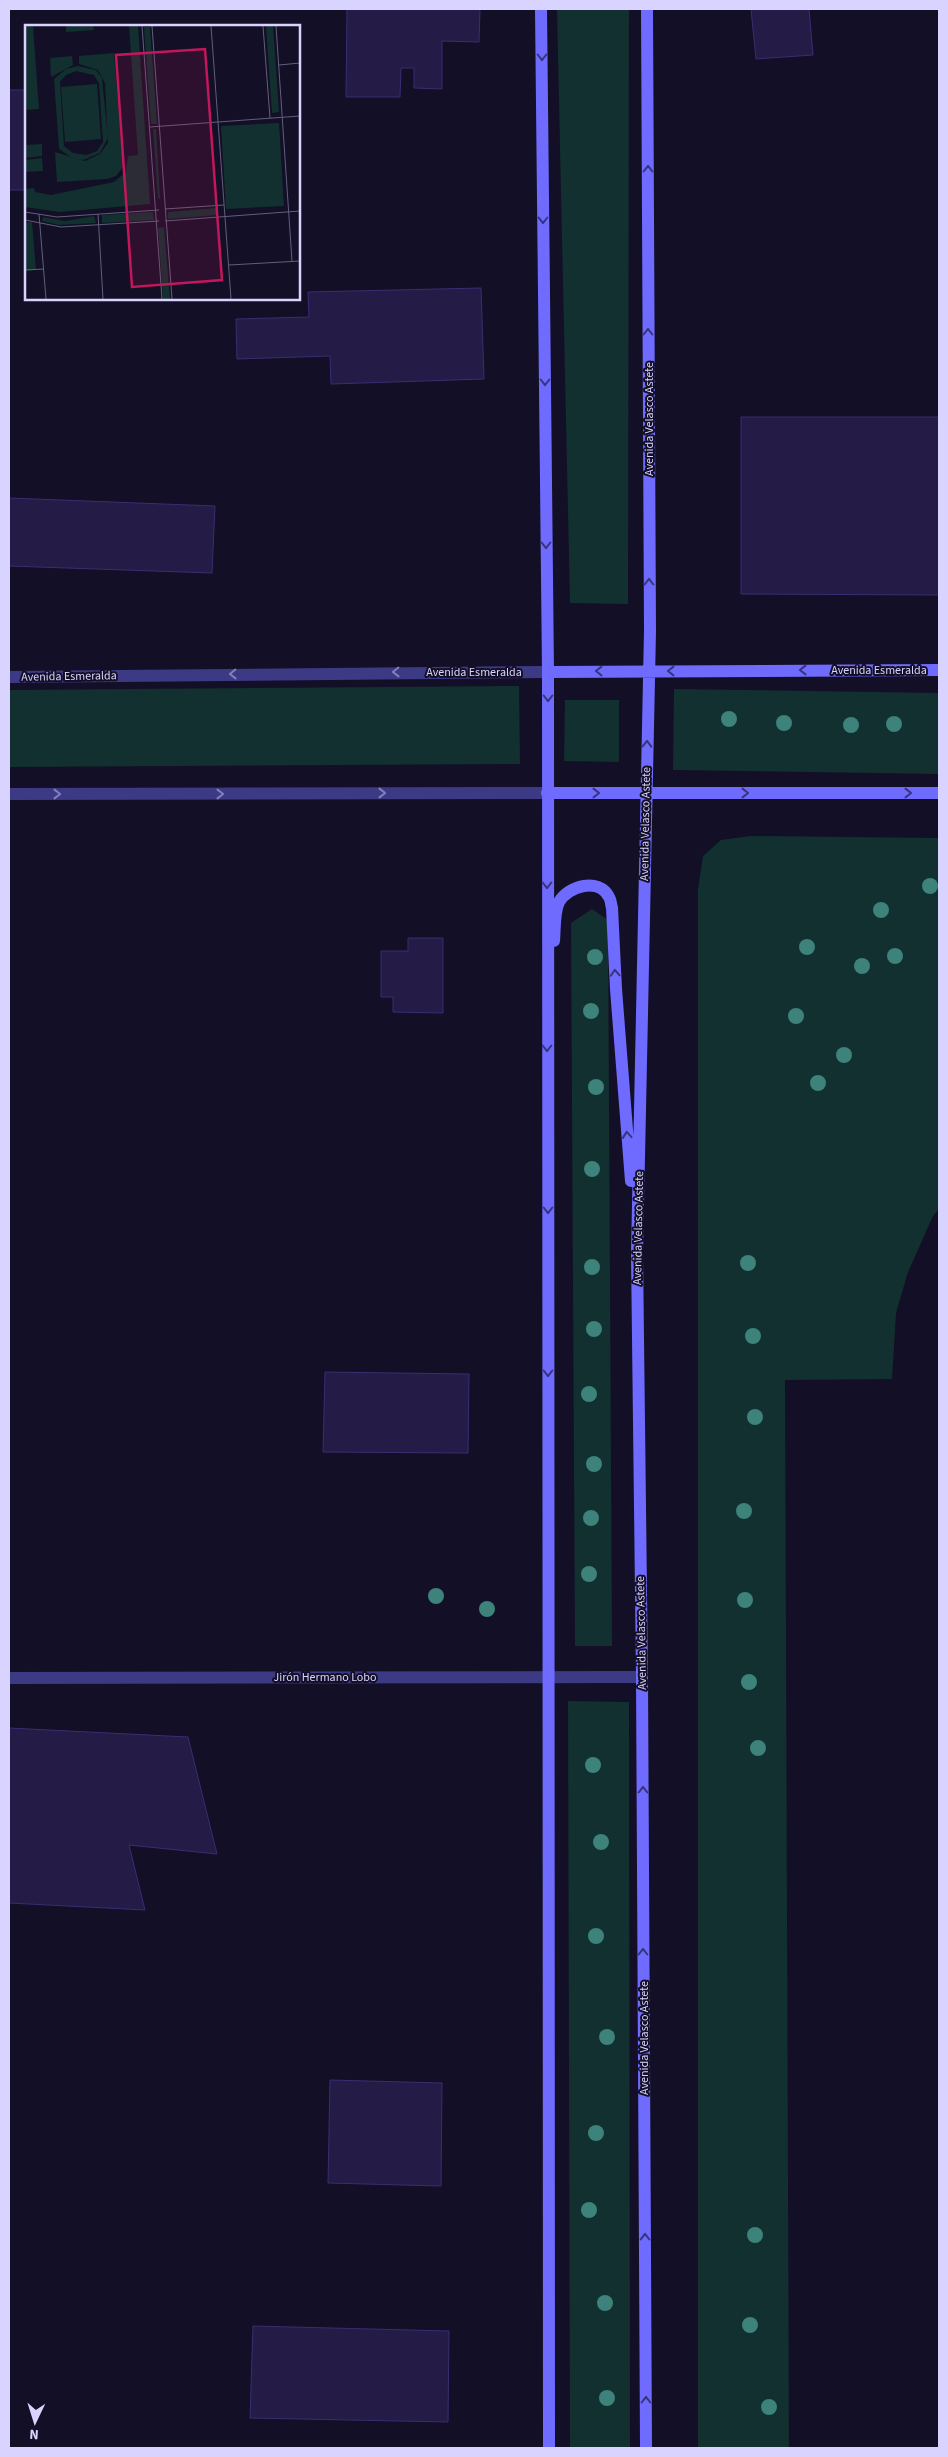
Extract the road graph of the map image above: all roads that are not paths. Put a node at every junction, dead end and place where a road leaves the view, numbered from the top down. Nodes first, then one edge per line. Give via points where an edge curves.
1 (541, 9) edge
2 (647, 9) edge
3 (939, 670) edge
4 (648, 671) junction
5 (548, 672) junction
6 (9, 677) edge
7 (939, 792) edge
8 (547, 793) junction
9 (646, 793) junction
10 (9, 794) edge
11 (546, 1006) junction
12 (637, 1253) junction
13 (550, 1677) junction
14 (642, 1677) junction
15 (9, 1678) edge
16 (549, 2448) edge
17 (646, 2448) edge

1 -> 5 main road
4 -> 2 main road, Avenida Velasco Astete
3 -> 4 main road, Avenida Esmeralda
4 -> 5 main road, Avenida Esmeralda
9 -> 4 main road, Avenida Velasco Astete
5 -> 6 street, Avenida Esmeralda
5 -> 8 main road
9 -> 7 main road
8 -> 9 main road
10 -> 8 street
8 -> 11 main road
9 - 12 main road, Avenida Velasco Astete
12 -> 11 main road via 612,908 609,896 599,888 586,885 573,889 558,904
11 -> 13 main road
12 - 14 main road, Avenida Velasco Astete
13 - 14 street, Jirón Hermano Lobo
13 - 15 street, Jirón Hermano Lobo
13 - 16 main road
17 -> 14 main road, Avenida Velasco Astete

